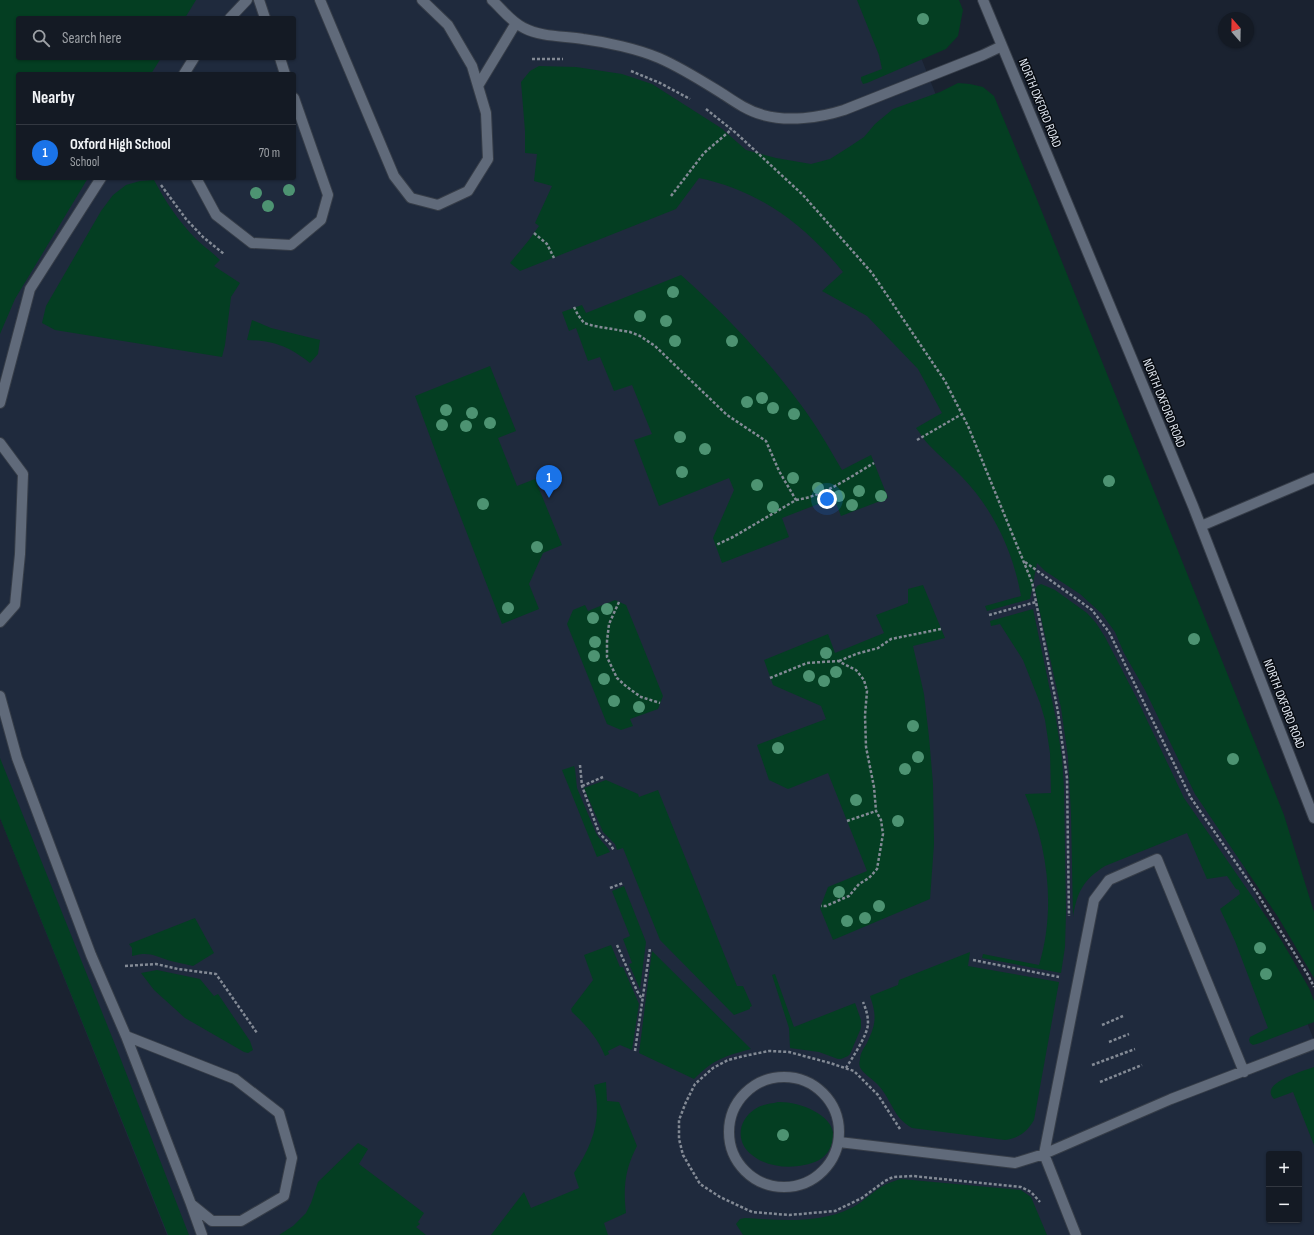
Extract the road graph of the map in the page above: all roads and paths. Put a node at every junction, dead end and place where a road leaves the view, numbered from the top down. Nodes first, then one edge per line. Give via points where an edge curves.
1 (246, 0) edge
2 (259, 0) edge
3 (320, 0) edge
4 (422, 0) edge
5 (492, 0) edge
6 (983, 0) edge
7 (232, 16) edge
8 (264, 16) edge
9 (516, 23) junction
10 (1002, 46) junction
11 (570, 58) dead end
12 (532, 59) dead end
13 (193, 60) edge
14 (281, 60) edge
15 (628, 70) dead end
16 (185, 72) edge
17 (284, 72) edge
18 (478, 86) junction
19 (695, 102) dead end
20 (296, 104) edge
21 (702, 105) dead end
22 (732, 130) junction
23 (100, 180) edge
24 (197, 180) edge
25 (161, 185) dead end
26 (671, 196) dead end
27 (534, 233) dead end
28 (224, 254) dead end
29 (554, 258) dead end
30 (574, 307) dead end
31 (0, 403) edge
32 (962, 414) junction
33 (917, 440) dead end
34 (0, 443) edge
35 (874, 462) dead end
36 (1314, 478) edge
37 (796, 500) junction
38 (1200, 526) junction
39 (716, 545) dead end
40 (1024, 561) junction
41 (619, 602) dead end
42 (1036, 602) junction
43 (989, 615) dead end
44 (0, 622) edge
45 (941, 629) dead end
46 (838, 661) junction
47 (770, 678) dead end
48 (0, 696) edge
49 (660, 703) dead end
50 (580, 765) dead end
51 (603, 777) dead end
52 (582, 786) junction
53 (876, 811) junction
54 (1314, 818) edge
55 (847, 821) dead end
56 (614, 851) dead end
57 (623, 883) dead end
58 (610, 888) dead end
59 (821, 906) dead end
60 (1068, 923) dead end
61 (618, 945) dead end
62 (650, 948) dead end
63 (973, 960) dead end
64 (125, 966) dead end
65 (1064, 978) dead end
66 (1314, 988) edge
67 (642, 999) junction
68 (863, 1002) dead end
69 (1123, 1016) dead end
70 (1102, 1025) dead end
71 (257, 1033) dead end
72 (1129, 1034) dead end
73 (126, 1036) junction
74 (1109, 1042) dead end
75 (1314, 1044) edge
76 (1135, 1049) dead end
77 (635, 1051) dead end
78 (1092, 1065) dead end
79 (1142, 1065) dead end
80 (846, 1068) junction
81 (1244, 1072) junction
82 (1100, 1082) dead end
83 (904, 1131) dead end
84 (839, 1142) junction
85 (1044, 1154) junction
86 (190, 1204) junction
87 (1042, 1207) dead end
88 (202, 1235) edge
89 (1076, 1235) edge

1 - 7 street
2 - 8 street
3 - 18 street via 394,176 411,198 438,205 468,191 488,159 486,113
4 - 18 street via 448,25 472,66
5 - 9 street
6 - 10 street, NORTH OXFORD ROAD
9 - 10 street via 525,29 541,33 617,45 658,57 755,113 790,119 828,115 844,110
9 - 18 street
10 - 38 street, NORTH OXFORD ROAD
11 - 12 path
13 - 16 street
14 - 17 street
15 - 19 path via 660,83
20 - 24 street via 328,195 321,220 291,245 252,243 216,215
21 - 22 path
22 - 26 path via 704,153
22 - 32 path via 804,195 872,273 945,381
23 - 31 street via 30,289
25 - 28 path via 186,219
27 - 29 path via 547,244
30 - 37 path via 584,322 630,332 655,346 727,415 766,441 779,471
32 - 33 path
32 - 40 path
34 - 44 street via 23,474 15,605
35 - 37 path via 820,492
36 - 38 street
37 - 39 path
38 - 54 street, NORTH OXFORD ROAD
40 - 42 path
40 - 66 path via 1092,610 1109,632 1191,798 1258,893
41 - 49 path via 609,624 607,657 617,678 627,687 641,697
42 - 43 path
42 - 60 path via 1058,712 1067,778 1070,907
45 - 46 path via 891,639 878,648
46 - 47 path via 807,663
46 - 53 path via 856,670 864,680 867,691 866,747
48 - 73 street via 17,758 91,955
50 - 52 path
51 - 52 path
52 - 56 path via 599,833
53 - 55 path
53 - 59 path via 881,820 883,834 877,869 849,896
57 - 58 path
61 - 67 path
62 - 67 path
63 - 65 path
64 - 71 path via 156,964 216,974
67 - 77 path
68 - 80 path via 868,1012 869,1025
69 - 70 path
72 - 74 path
73 - 86 street
73 - 86 street via 235,1079 278,1113 292,1158 284,1196 241,1221 212,1221
75 - 81 street
76 - 78 path
79 - 82 path
80 - 83 path via 854,1071 878,1095 899,1129
80 - 87 path via 789,1052 769,1051 728,1060 713,1068 695,1084 679,1120 679,1139 683,1155 700,1184 752,1212 789,1215 835,1211 862,1198 893,1176 1021,1187 1031,1192
81 - 85 street via 1172,1099
81 - 85 street via 1157,859 1109,880 1094,900
84 - 84 street via 839,1124 834,1107 823,1092 808,1082 791,1077 773,1078 756,1084 742,1096 733,1111 729,1128 731,1147 739,1163 751,1177 768,1185 787,1187 805,1183 821,1174 833,1159
84 - 85 street via 1015,1163
85 - 89 street
86 - 88 street

